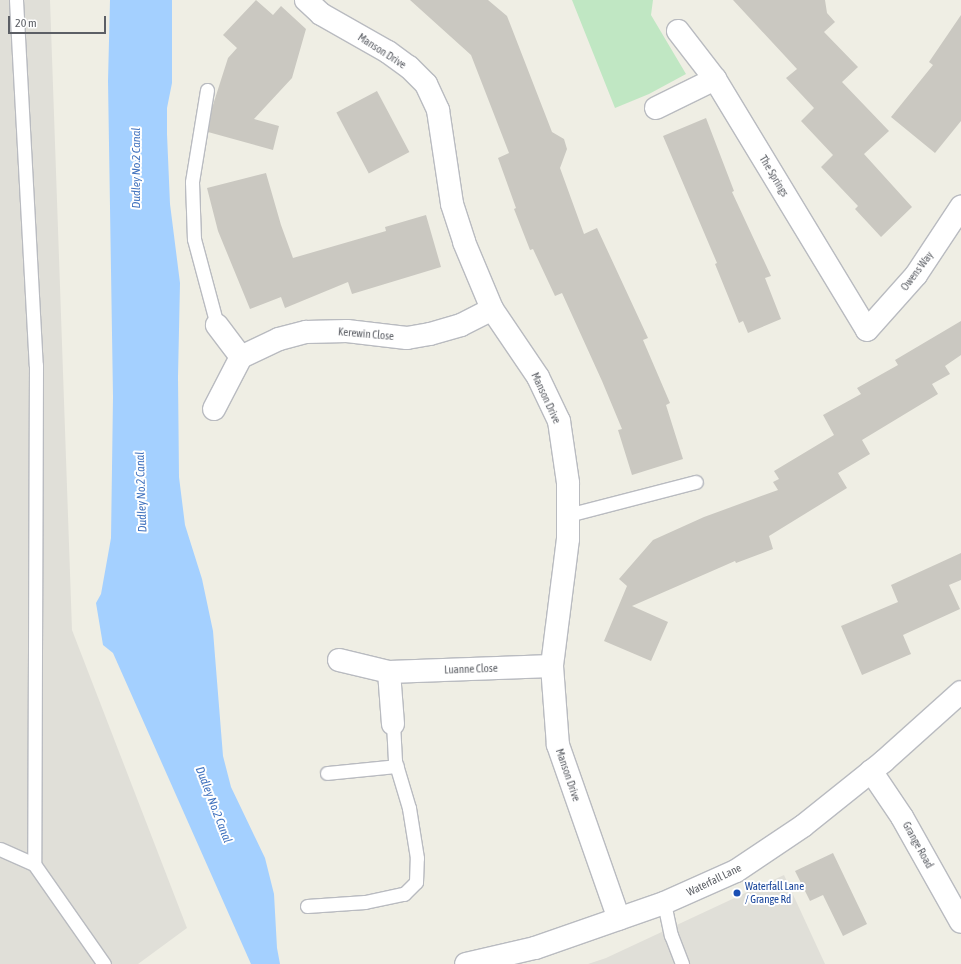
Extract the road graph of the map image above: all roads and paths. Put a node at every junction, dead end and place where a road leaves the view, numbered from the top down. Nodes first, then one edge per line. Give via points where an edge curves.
1 (16, 0) edge
2 (306, 0) edge
3 (678, 31) dead end
4 (715, 79) junction
5 (207, 90) dead end
6 (656, 108) dead end
7 (961, 207) edge
8 (492, 309) junction
9 (217, 325) joint
10 (867, 330) joint
11 (241, 357) junction
12 (214, 409) dead end
13 (696, 482) dead end
14 (568, 515) junction
15 (339, 660) dead end
16 (552, 666) junction
17 (389, 672) junction
18 (961, 692) edge
19 (393, 724) joint
20 (397, 766) junction
21 (871, 771) junction
22 (327, 773) dead end
23 (0, 849) edge
24 (34, 864) junction
25 (664, 904) junction
26 (307, 906) dead end
27 (619, 919) junction
28 (961, 922) edge
29 (104, 964) edge
30 (466, 964) edge
31 (682, 964) edge

1 - 24 lane via 36,365
2 - 8 street, Manson Drive via 321,14 388,52 409,67 426,84 438,110 452,204 464,242
3 - 4 street, The Springs
4 - 6 street
4 - 10 street, The Springs
5 - 9 lane via 192,182 194,238
7 - 10 street, Owens Way via 916,275
8 - 11 street, Kerewin Close via 461,325 430,334 407,338 347,331 306,332 278,339
8 - 14 street, Manson Drive via 538,378 559,421 568,483
9 - 11 street
11 - 12 street
13 - 14 lane
14 - 16 street, Manson Drive via 568,539
15 - 17 street, Luanne Close
16 - 17 street, Luanne Close
16 - 27 street, Manson Drive via 558,745
17 - 19 street
18 - 21 street, Waterfall Lane
19 - 20 lane
20 - 22 lane
20 - 26 lane via 409,808 417,858 416,882 404,894 381,899
21 - 25 street, Waterfall Lane via 803,826 736,871
21 - 28 street, Grange Road via 902,817
23 - 24 lane
24 - 29 lane
25 - 27 street, Waterfall Lane
25 - 31 lane
27 - 30 street, Waterfall Lane via 535,948

